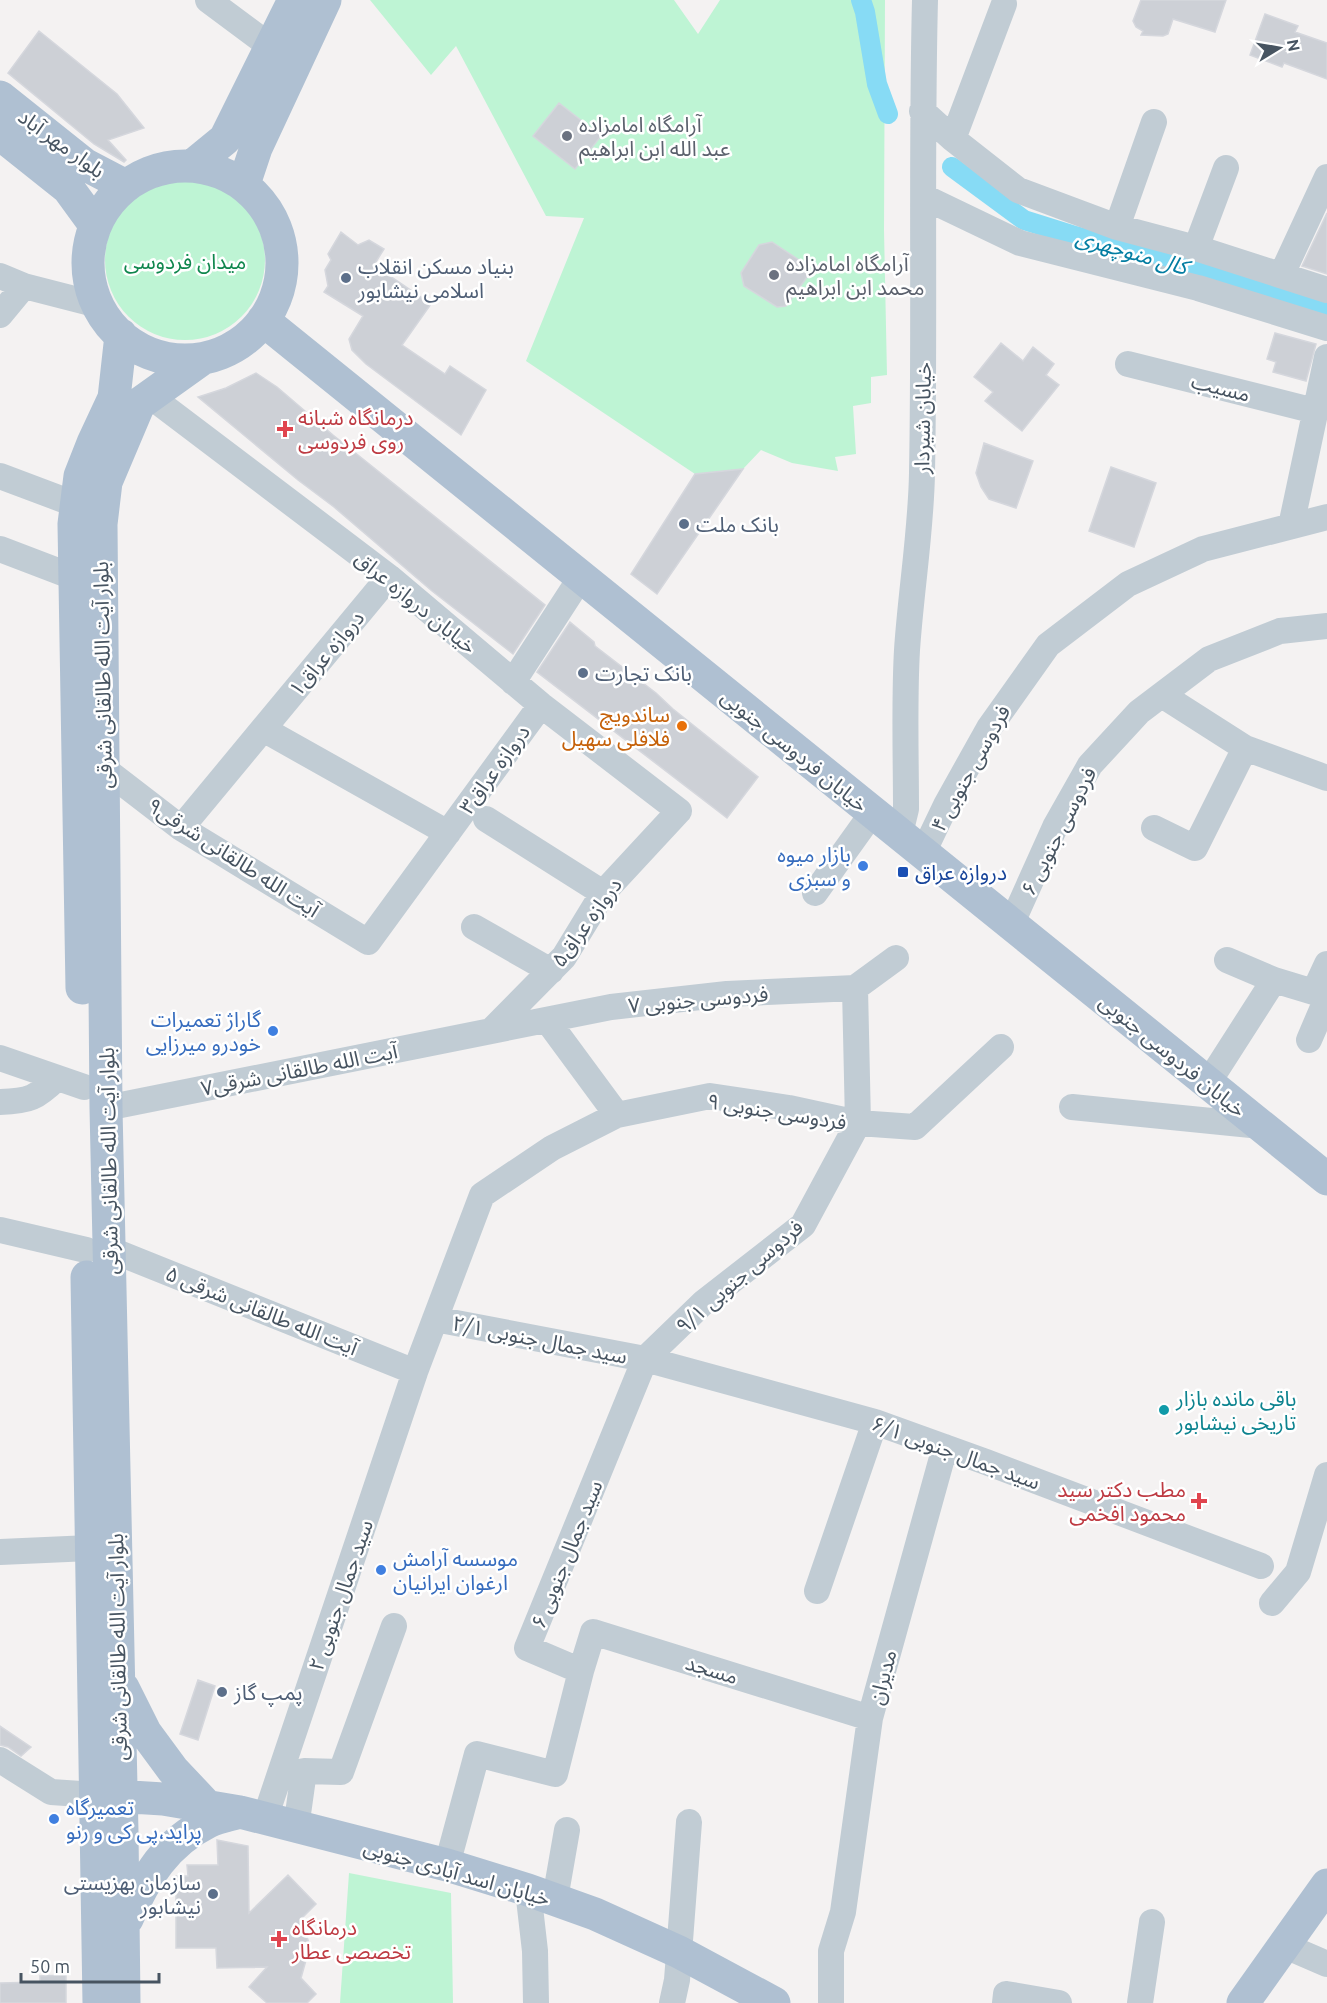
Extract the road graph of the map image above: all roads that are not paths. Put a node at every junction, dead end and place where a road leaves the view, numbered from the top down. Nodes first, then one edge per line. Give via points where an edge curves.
1 (208, 0) edge
2 (294, 0) edge
3 (325, 0) edge
4 (925, 0) edge
5 (1004, 4) dead end
6 (271, 47) junction
7 (0, 97) edge
8 (922, 111) junction
9 (1154, 122) dead end
10 (0, 134) edge
11 (953, 139) junction
12 (192, 166) junction
13 (1226, 168) dead end
14 (1327, 177) edge
15 (244, 184) junction
16 (126, 186) junction
17 (924, 197) junction
18 (95, 225) junction
19 (1117, 227) junction
20 (1196, 248) junction
21 (1282, 274) junction
22 (0, 276) edge
23 (24, 285) junction
24 (1327, 290) edge
25 (98, 305) junction
26 (0, 315) edge
27 (263, 320) junction
28 (1327, 328) edge
29 (121, 335) junction
30 (1327, 357) edge
31 (202, 358) junction
32 (1128, 364) dead end
33 (150, 396) junction
34 (1315, 411) junction
35 (0, 476) edge
36 (77, 505) junction
37 (1327, 517) edge
38 (1291, 526) junction
39 (0, 549) edge
40 (388, 577) junction
41 (76, 578) junction
42 (581, 578) junction
43 (1327, 626) edge
44 (513, 682) junction
45 (1162, 695) junction
46 (541, 705) junction
47 (263, 729) junction
48 (1245, 748) junction
49 (103, 768) junction
50 (1327, 778) edge
51 (679, 811) joint
52 (873, 812) junction
53 (486, 819) dead end
54 (181, 828) junction
55 (1154, 828) dead end
56 (448, 833) junction
57 (911, 844) junction
58 (603, 893) junction
59 (815, 893) dead end
60 (1011, 924) junction
61 (474, 927) dead end
62 (368, 942) joint
63 (896, 958) dead end
64 (1227, 960) dead end
65 (1327, 964) edge
66 (550, 971) junction
67 (1274, 980) junction
68 (855, 988) junction
69 (1323, 995) edge
70 (547, 1020) junction
71 (492, 1030) junction
72 (1309, 1040) dead end
73 (1002, 1047) dead end
74 (0, 1058) edge
75 (1208, 1083) junction
76 (82, 1091) junction
77 (0, 1102) edge
78 (1072, 1107) dead end
79 (617, 1115) junction
80 (858, 1123) junction
81 (1262, 1126) junction
82 (1327, 1179) edge
83 (0, 1230) edge
84 (98, 1250) junction
85 (435, 1319) junction
86 (645, 1359) junction
87 (415, 1372) junction
88 (875, 1422) junction
89 (945, 1447) junction
90 (1327, 1475) edge
91 (90, 1548) junction
92 (0, 1552) edge
93 (1261, 1566) dead end
94 (817, 1592) dead end
95 (1272, 1603) dead end
96 (394, 1626) dead end
97 (581, 1671) junction
98 (118, 1677) junction
99 (870, 1718) junction
100 (0, 1760) edge
101 (108, 1796) junction
102 (206, 1805) junction
103 (252, 1815) junction
104 (689, 1822) dead end
105 (296, 1828) junction
106 (567, 1830) dead end
107 (447, 1866) junction
108 (1327, 1885) edge
109 (541, 1895) junction
110 (1152, 1922) dead end
111 (123, 1930) junction
112 (1283, 1946) junction
113 (679, 1952) junction
114 (1327, 1964) edge
115 (99, 2003) edge
116 (124, 2003) edge
117 (536, 2003) edge
118 (672, 2003) edge
119 (774, 2003) edge
120 (831, 2003) edge
121 (1005, 2003) edge
122 (1059, 2003) edge
123 (1140, 2003) edge
124 (1243, 2003) edge

1 - 6 street
2 - 6 main road
3 - 15 main road via 258,143
4 - 8 street, خیابان شیردار
5 - 11 street
6 - 12 main road via 225,139
7 - 16 main road, بلوار مهر آباد via 84,164
8 - 11 street
8 - 17 street, خیابان شیردار
9 - 19 street
10 - 18 main road, بلوار مهر آباد via 68,188
11 - 19 street via 1018,190
12 - 15 main road via 219,171
12 - 16 main road via 168,167
13 - 20 street
14 - 21 street
15 - 27 main road via 274,224 281,248 282,274
16 - 18 main road via 108,203
17 - 28 street via 1020,243 1198,288
17 - 57 street, خیابان شیردار via 922,474 907,650 906,809
18 - 25 main road via 89,251 89,279
19 - 20 street
20 - 21 street
21 - 24 street
22 - 23 street
23 - 25 street
23 - 26 street
25 - 29 main road
27 - 31 main road via 226,351
27 - 42 main road, خیابان فردوسی جنوبی
29 - 31 main road via 138,348 159,356 180,360
29 - 36 main road, بلوار آیت الله طالقانی شرقی via 114,398 80,476
30 - 34 street
31 - 33 main road, بلوار آیت الله طالقانی شرقی
32 - 34 street, مسیب
33 - 40 street, خیابان دروازه عراق
33 - 49 main road, بلوار آیت الله طالقانی شرقی via 139,404 104,492
34 - 38 street
35 - 36 street
36 - 41 main road, بلوار آیت الله طالقانی شرقی
37 - 38 street, فردوسی جنوبی ۴
38 - 57 street, فردوسی جنوبی ۴ via 1203,549 1128,584 1048,645 989,728 946,806
39 - 41 street
40 - 44 street, خیابان دروازه عراق
40 - 47 street, دروازه عراق۱
41 - 76 main road, بلوار آیت الله طالقانی شرقی
42 - 44 street
42 - 52 main road, خیابان فردوسی جنوبی
43 - 45 street, فردوسی جنوبی ۶ via 1281,632 1209,659
44 - 46 street, خیابان دروازه عراق
45 - 48 street
45 - 60 street, فردوسی جنوبی ۶ via 1139,712 1090,765 1055,827
46 - 51 street, خیابان دروازه عراق
46 - 56 street, دروازه عراق۳
47 - 54 street, دروازه عراق۱
47 - 56 street
48 - 50 street
48 - 55 street via 1195,848
49 - 54 street, آیت الله طالقانی شرقی۹
49 - 76 main road, بلوار آیت الله طالقانی شرقی
51 - 58 street, دروازه عراق۵
52 - 57 main road, خیابان فردوسی جنوبی
52 - 59 street
53 - 58 street
54 - 62 street, آیت الله طالقانی شرقی۹
56 - 62 street, دروازه عراق۳
57 - 60 main road, خیابان فردوسی جنوبی
58 - 66 street, دروازه عراق۵ via 564,957
60 - 75 main road, خیابان فردوسی جنوبی
61 - 66 street
63 - 68 street
64 - 67 street
65 - 69 street
66 - 71 street, دروازه عراق۵
67 - 69 street
67 - 75 street
68 - 70 street, فردوسی جنوبی ۷ via 727,994 611,1007
68 - 80 street
69 - 72 street
70 - 71 street, فردوسی جنوبی ۷
70 - 79 street
71 - 76 street, آیت الله طالقانی شرقی۷
73 - 80 street, فردوسی جنوبی ۹ via 915,1127
74 - 76 street
75 - 81 main road, خیابان فردوسی جنوبی
76 - 77 street
76 - 84 main road, بلوار آیت الله طالقانی شرقی
78 - 81 street
79 - 80 street, فردوسی جنوبی ۹ via 710,1096
79 - 85 street, فردوسی جنوبی ۹ via 552,1148 482,1195
80 - 86 street, فردوسی جنوبی ۹/۱ via 803,1225 703,1303
81 - 82 main road, خیابان فردوسی جنوبی
83 - 84 street, آیت الله طالقانی شرقی ۵
84 - 87 street, آیت الله طالقانی شرقی ۵
84 - 91 main road, بلوار آیت الله طالقانی شرقی
84 - 98 main road, بلوار آیت الله طالقانی شرقی
85 - 86 street, سید جمال جنوبی ۲/۱
85 - 87 street, فردوسی جنوبی ۹
86 - 88 street, سید جمال جنوبی ۶/۱
86 - 97 street, سید جمال جنوبی ۶ via 527,1648
87 - 103 street, سید جمال جنوبی ۲
88 - 89 street, سید جمال جنوبی ۶/۱
88 - 94 street
89 - 93 street, سید جمال جنوبی ۶/۱
89 - 99 street, مدیران
90 - 95 street via 1298,1572
91 - 92 street
91 - 101 main road, بلوار آیت الله طالقانی شرقی
96 - 105 street via 341,1772 304,1771
97 - 99 street, مسجد via 593,1632
97 - 107 street via 555,1774 477,1754
98 - 101 main road, بلوار آیت الله طالقانی شرقی
98 - 102 main road via 145,1732
99 - 120 street, مدیران via 843,1912 831,1951
100 - 101 street via 51,1792
101 - 102 main road, خیابان اسد آبادی جنوبی
101 - 111 main road, بلوار آیت الله طالقانی شرقی
101 - 115 main road, بلوار آیت الله طالقانی شرقی
102 - 103 main road, خیابان اسد آبادی جنوبی
103 - 105 main road, خیابان اسد آبادی جنوبی
103 - 111 main road via 210,1821 166,1852 149,1873
104 - 113 street
105 - 107 main road, خیابان اسد آبادی جنوبی
106 - 109 street
107 - 109 main road, خیابان اسد آبادی جنوبی
108 - 112 main road
109 - 113 main road, خیابان اسد آبادی جنوبی
109 - 117 street via 535,1951
110 - 123 street
111 - 116 main road, بلوار آیت الله طالقانی شرقی
112 - 114 street
112 - 124 main road
113 - 118 street
113 - 119 main road, خیابان اسد آبادی جنوبی
121 - 122 street via 1006,1994

